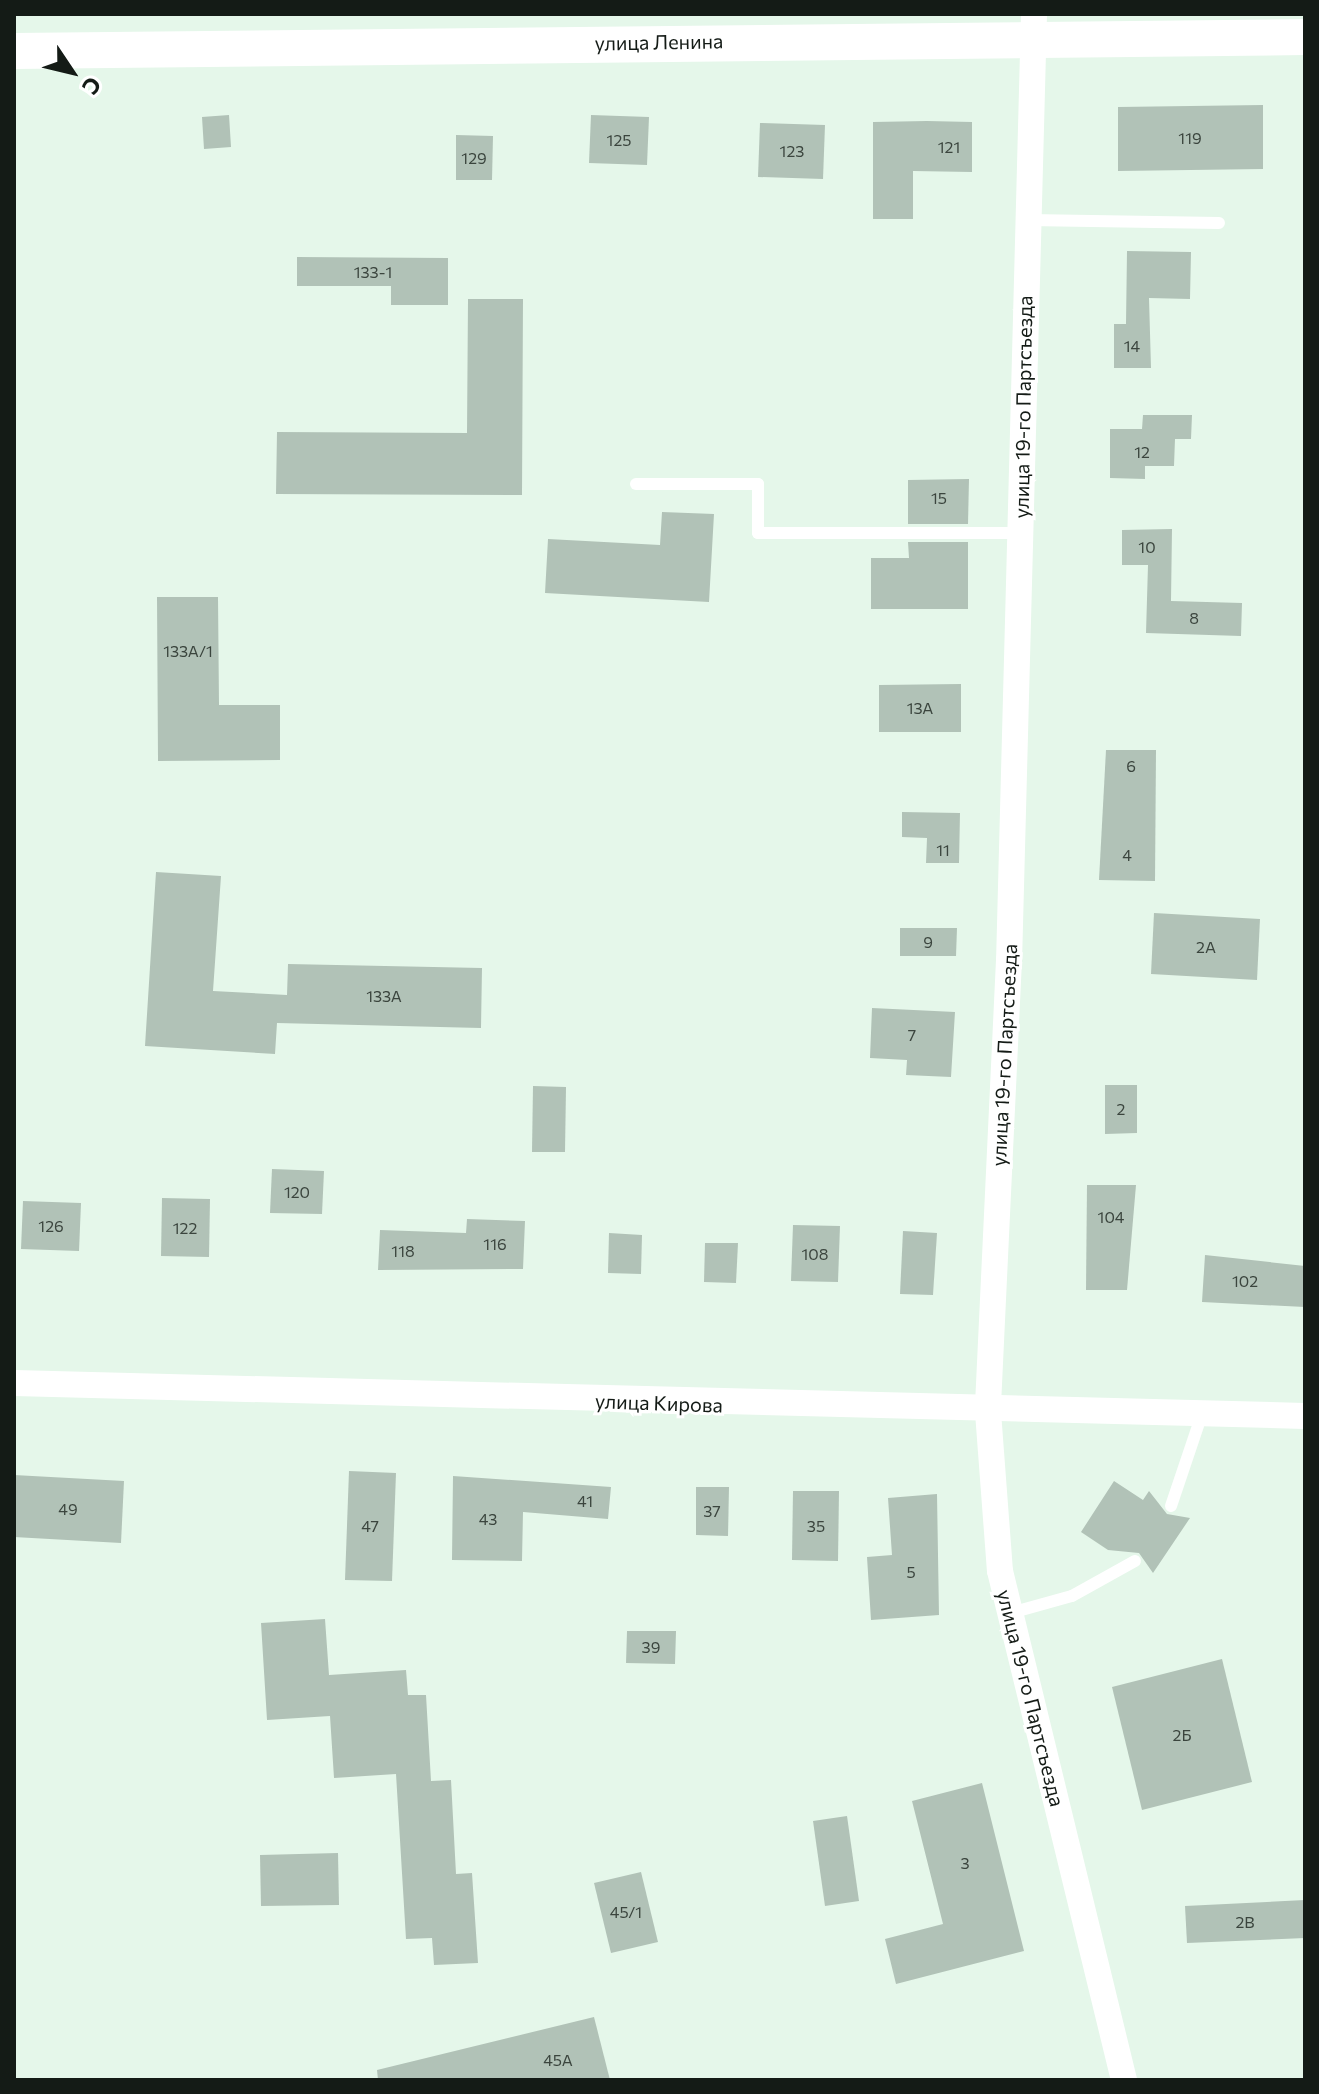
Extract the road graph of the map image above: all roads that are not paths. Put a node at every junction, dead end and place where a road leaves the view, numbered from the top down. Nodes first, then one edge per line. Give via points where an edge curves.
1 (1033, 25) edge
2 (1305, 37) edge
3 (14, 51) edge
4 (1028, 220) junction
5 (1219, 223) dead end
6 (636, 484) dead end
7 (1020, 533) junction
8 (14, 1383) edge
9 (988, 1412) junction
10 (1202, 1414) junction
11 (1305, 1416) edge
12 (1171, 1506) dead end
13 (1135, 1561) dead end
14 (1011, 1613) junction
15 (1124, 2080) edge

1 - 2 main road, улица Ленина
1 - 3 main road, улица Ленина
1 - 4 street, улица 19-го Партсъезда
4 - 5 lane
4 - 7 street, улица 19-го Партсъезда
6 - 7 lane via 758,484 758,533
7 - 9 street, улица 19-го Партсъезда
8 - 9 street, улица Кирова
9 - 10 street, улица Кирова
9 - 14 street, улица 19-го Партсъезда
10 - 11 street, улица Кирова
10 - 12 lane
13 - 14 lane via 1072,1596
14 - 15 street, улица 19-го Партсъезда

